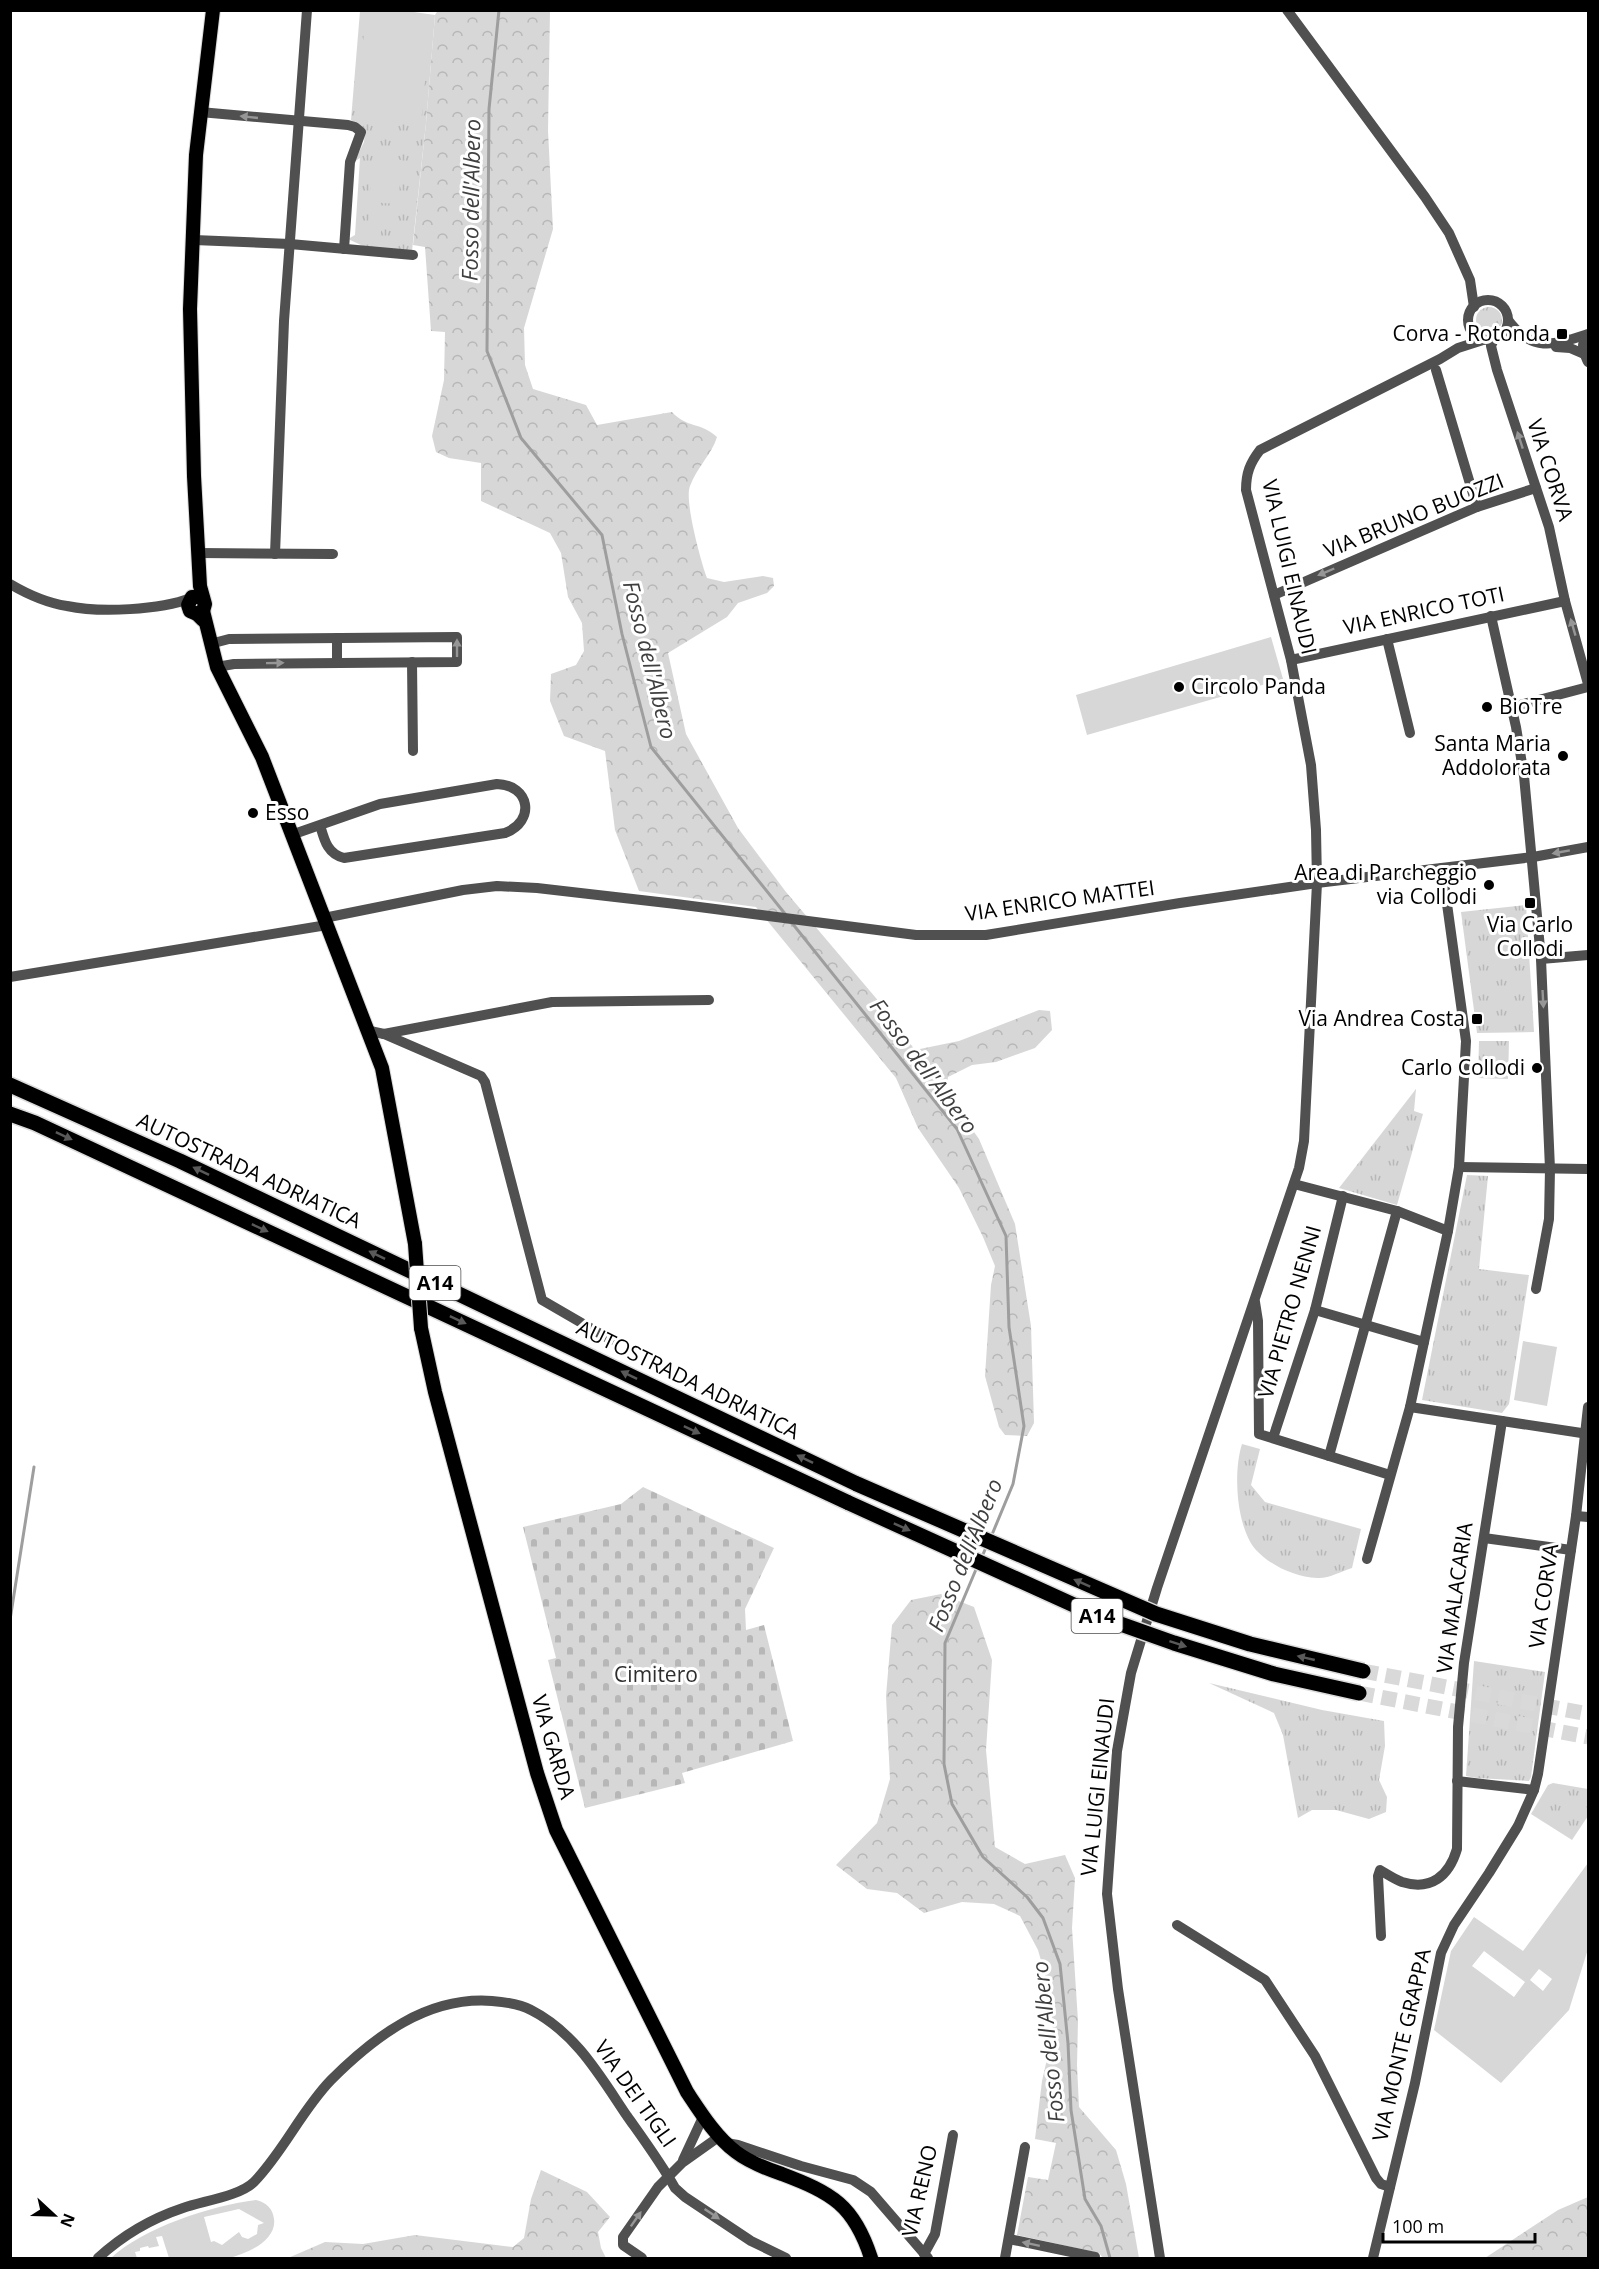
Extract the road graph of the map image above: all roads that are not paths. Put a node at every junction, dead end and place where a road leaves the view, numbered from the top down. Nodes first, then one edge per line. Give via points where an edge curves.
1 (213, 10) edge
2 (307, 10) edge
3 (1287, 10) edge
4 (200, 112) junction
5 (298, 122) junction
6 (194, 240) junction
7 (290, 244) junction
8 (344, 249) junction
9 (413, 255) dead end
10 (1470, 280) junction
11 (1487, 300) junction
12 (1474, 307) junction
13 (1508, 320) junction
14 (1470, 329) junction
15 (1588, 335) edge
16 (1492, 338) junction
17 (1458, 348) junction
18 (1586, 358) edge
19 (1436, 370) dead end
20 (1536, 488) junction
21 (1477, 507) junction
22 (199, 553) junction
23 (275, 554) junction
24 (333, 554) dead end
25 (10, 584) edge
26 (1274, 595) junction
27 (1565, 601) junction
28 (199, 606) junction
29 (1491, 616) junction
30 (337, 638) junction
31 (1387, 639) junction
32 (210, 644) junction
33 (1291, 660) junction
34 (412, 662) junction
35 (337, 663) junction
36 (217, 667) junction
37 (1588, 686) edge
38 (1512, 706) junction
39 (1410, 733) dead end
40 (413, 752) dead end
41 (320, 825) junction
42 (294, 834) junction
43 (1588, 847) edge
44 (1533, 857) junction
45 (1442, 868) junction
46 (1317, 883) junction
47 (325, 922) junction
48 (1588, 955) edge
49 (1541, 959) junction
50 (10, 977) edge
51 (710, 1000) dead end
52 (369, 1031) junction
53 (384, 1034) junction
54 (10, 1085) edge
55 (10, 1114) edge
56 (1459, 1167) junction
57 (1550, 1169) junction
58 (1588, 1169) edge
59 (1294, 1184) junction
60 (1343, 1196) junction
61 (1397, 1212) junction
62 (1448, 1231) junction
63 (1536, 1288) dead end
64 (1255, 1299) junction
65 (1315, 1310) junction
66 (1366, 1325) junction
67 (611, 1340) dead end
68 (1424, 1342) junction
69 (1410, 1407) junction
70 (1588, 1407) edge
71 (1502, 1421) junction
72 (1587, 1434) edge
73 (1273, 1438) junction
74 (1329, 1456) junction
75 (1390, 1475) junction
76 (1576, 1516) junction
77 (1588, 1517) edge
78 (1484, 1538) junction
79 (1571, 1550) junction
80 (1367, 1559) dead end
81 (1363, 1671) tunnel mouth
82 (1359, 1694) tunnel mouth
83 (1457, 1781) junction
84 (1534, 1790) junction
85 (1177, 1925) dead end
86 (1381, 1936) dead end
87 (703, 2117) junction
88 (952, 2135) dead end
89 (723, 2139) junction
90 (1025, 2147) dead end
91 (682, 2163) junction
92 (669, 2176) junction
93 (1390, 2187) junction
94 (1009, 2239) junction
95 (926, 2256) edge
96 (1095, 2258) edge
97 (98, 2259) edge
98 (642, 2259) edge
99 (786, 2259) edge
100 (871, 2259) edge
101 (1005, 2259) edge
102 (1160, 2259) edge
103 (1373, 2259) edge

1 - 4 main road, VIA GARDA
2 - 5 street
3 - 10 street via 1425,197 1449,233
5 -> 4 street
4 - 6 main road, VIA GARDA
5 - 7 street
5 - 8 street via 348,125 361,132 350,162
6 - 7 street
6 - 22 main road, VIA GARDA via 191,385
7 - 8 street
7 - 23 street
8 - 9 street
10 - 11 street
10 - 12 street
11 - 12 street
11 - 13 street via 1504,308
12 - 14 street via 1468,317
13 - 15 street via 1524,339 1536,343
13 - 16 street via 1507,326
14 - 16 street via 1478,337
14 - 17 street
15 - 18 street via 1584,343
16 - 17 street
16 - 18 street via 1510,337 1539,350 1570,348
20 -> 16 street, VIA CORVA via 1497,370
17 - 26 street, VIA LUIGI EINAUDI via 1260,450 1249,467 1246,490
19 - 21 street
20 - 21 street, VIA BRUNO BUOZZI
20 - 27 street, VIA CORVA
21 -> 26 street, VIA BRUNO BUOZZI
22 - 23 street
22 - 28 main road, VIA GARDA
23 - 24 street
25 - 28 street via 66,606
26 - 33 street, VIA LUIGI EINAUDI
27 - 29 street, VIA ENRICO TOTI
37 -> 27 street, VIA CORVA
28 - 32 main road, VIA GARDA
29 - 31 street, VIA ENRICO TOTI
29 - 38 street
30 - 32 street via 229,639
34 -> 30 street via 457,662 456,637
30 - 35 street
31 - 33 street, VIA ENRICO TOTI
31 - 39 street
32 - 36 main road, VIA GARDA
33 - 46 street, VIA LUIGI EINAUDI via 1311,765
34 - 35 street
34 - 40 street
36 -> 35 street
36 - 42 main road, VIA GARDA via 262,757
37 - 38 street
38 - 44 street
41 - 41 street via 380,804 497,784 515,788 525,804 521,823 505,833 344,858 329,849
41 - 42 street
42 - 47 main road, VIA GARDA
43 -> 44 street, VIA ENRICO MATTEI
44 - 45 street, VIA ENRICO MATTEI
44 - 49 street
45 - 46 street, VIA ENRICO MATTEI
45 - 56 street via 1466,1041
46 - 47 street, VIA ENRICO MATTEI via 986,935 916,935 497,886 463,890
46 - 59 street, VIA LUIGI EINAUDI via 1304,1141
47 - 50 street, VIA ENRICO MATTEI
47 - 52 main road, VIA GARDA
48 - 49 street
49 -> 57 street
51 - 53 street via 552,1002
52 - 53 street
52 - 87 main road, VIA GARDA, bridge via 387,1086 416,1244 421,1328 435,1392 537,1773 556,1830
53 - 67 street via 481,1076 542,1300
81 -> 54 highway, AUTOSTRADA ADRIATICA / A14, bridge via 1250,1644 1156,1614 857,1484 191,1166
55 -> 82 highway, AUTOSTRADA ADRIATICA / A14, bridge via 35,1122 1098,1616 1274,1674
56 - 57 street
56 - 62 street
57 - 58 street
57 - 63 street via 1549,1219
59 - 60 street
59 - 64 street, VIA LUIGI EINAUDI
60 - 61 street
60 - 65 street, VIA PIETRO NENNI
61 - 62 street
61 - 66 street
62 - 68 street
64 - 73 street, VIA LUIGI EINAUDI via 1259,1434
64 - 102 street, VIA LUIGI EINAUDI via 1131,1673 1117,1751 1107,1894
65 - 66 street
65 - 73 street, VIA PIETRO NENNI
66 - 68 street
66 - 74 street
68 - 69 street
69 - 71 street
69 - 75 street
70 - 72 street, VIA CORVA
71 - 72 street
71 - 78 street, VIA MALACARIA
72 - 76 street, VIA CORVA
73 - 74 street
74 - 75 street
75 - 80 street
76 - 77 street
76 - 79 street, VIA CORVA
78 - 79 street
78 - 83 street, VIA MALACARIA via 1464,1663
79 - 84 street, VIA CORVA
83 - 84 street
83 - 86 street, VIA MALACARIA via 1457,1849 1453,1862 1444,1875 1420,1885 1403,1882 1380,1870
84 - 93 street, VIA MONTE GRAPPA via 1518,1826 1461,1913 1441,1953
85 - 93 street via 1265,1980 1315,2056 1376,2178
87 - 89 main road, VIA GARDA
87 - 91 street
88 - 95 street, VIA RENO via 935,2234
89 - 91 street
89 - 95 street via 853,2180 871,2192
89 - 100 main road, VIA GARDA via 738,2154 818,2189 838,2202 858,2226
90 - 94 street
91 - 92 street
92 - 97 street, VIA DEI TIGLI via 582,2049 549,2021 515,2004 459,2001 411,2018 365,2048 311,2101 262,2173 247,2188 154,2219 113,2244
98 -> 92 street via 623,2245 623,2237
92 -> 99 street, VIA DEI TIGLI via 685,2197
93 - 103 street, VIA MONTE GRAPPA
96 -> 94 street
94 - 101 street

